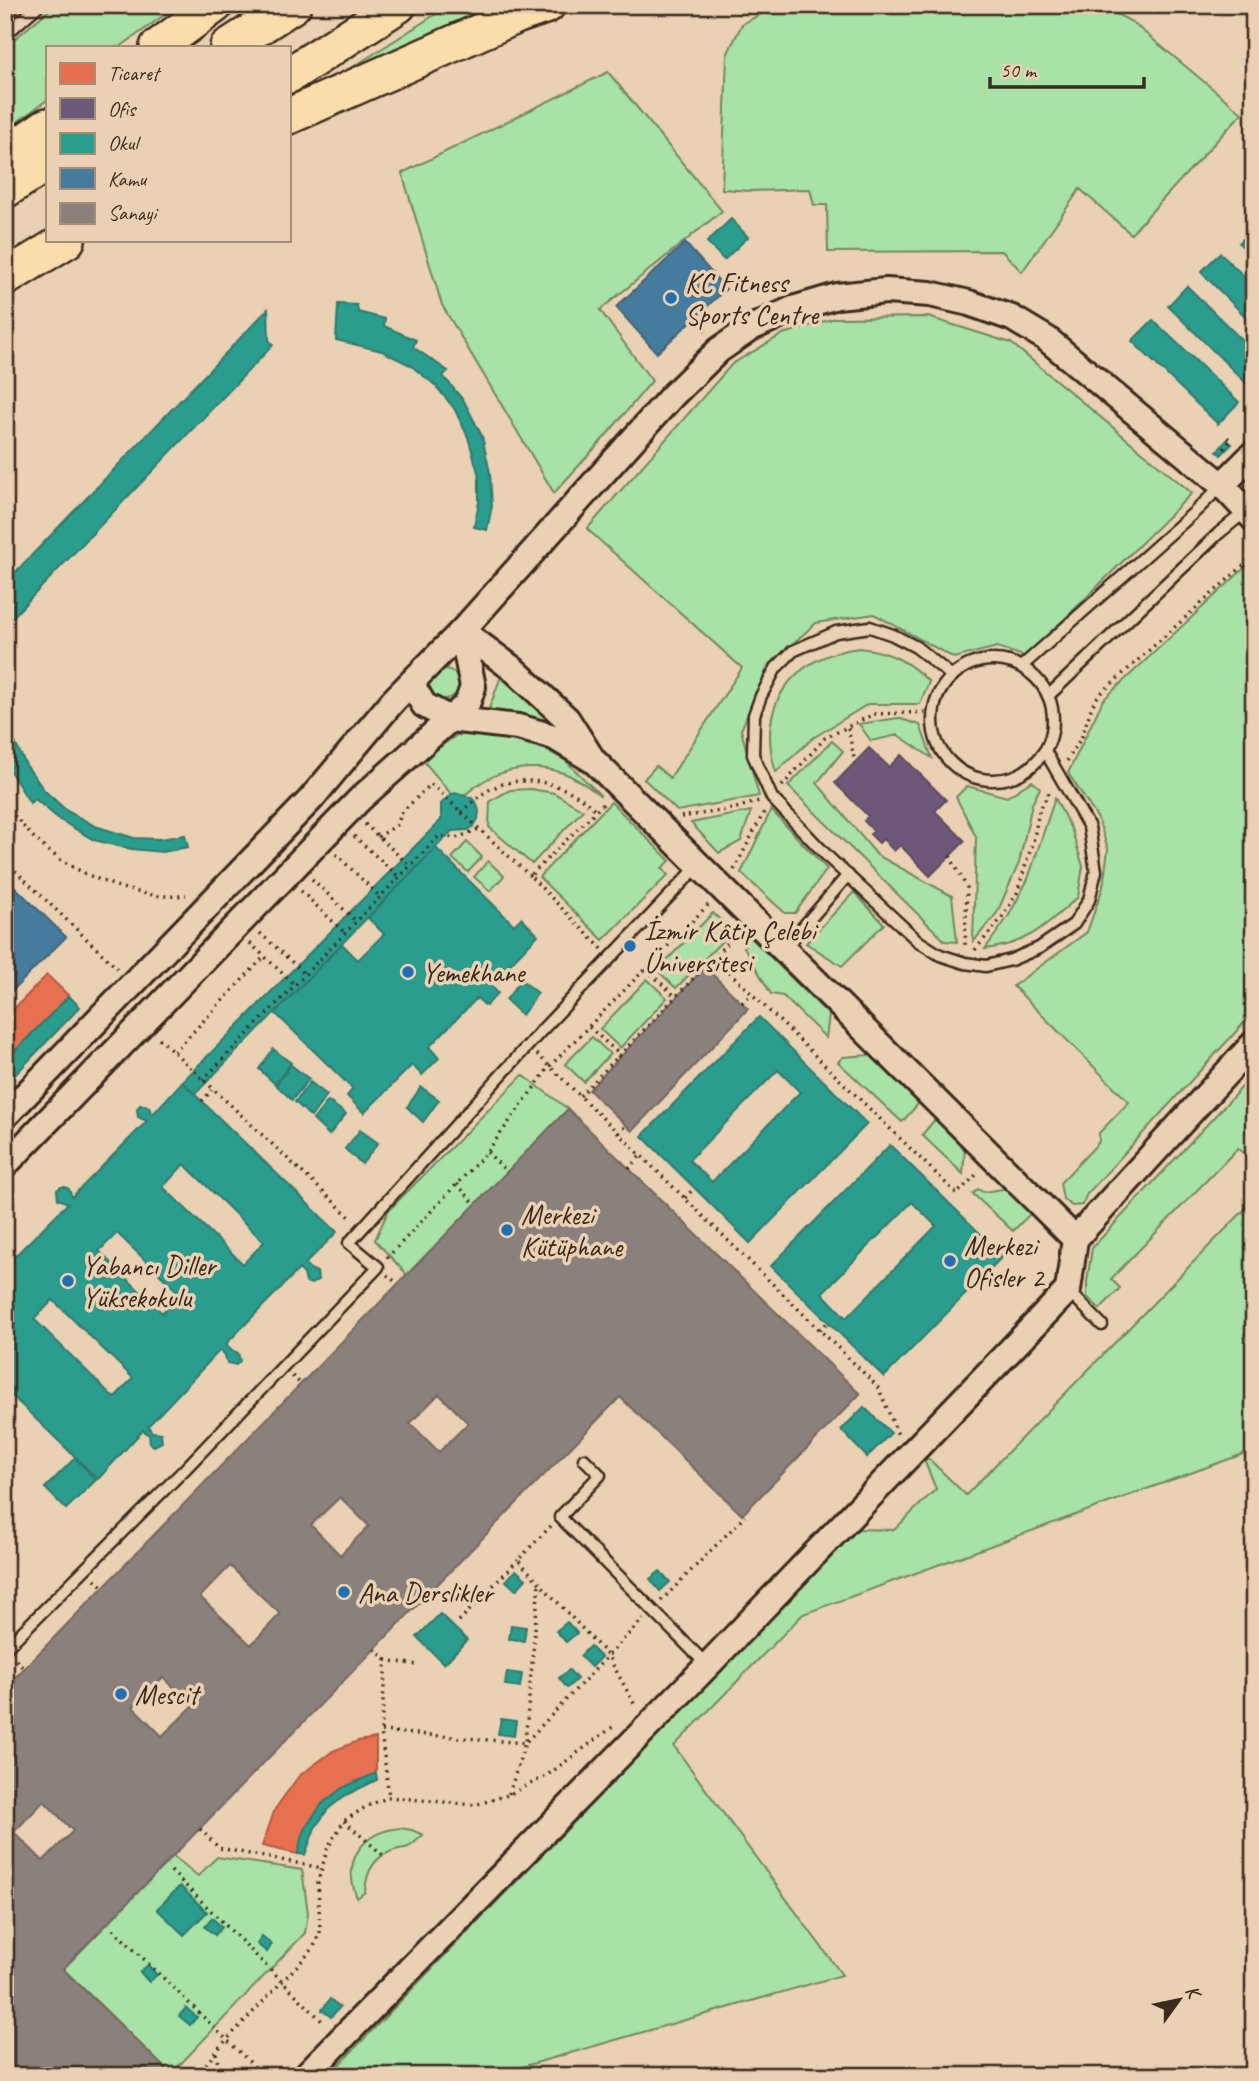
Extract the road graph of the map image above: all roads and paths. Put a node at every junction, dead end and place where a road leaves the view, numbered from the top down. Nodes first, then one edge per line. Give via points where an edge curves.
1 (15, 5) edge
2 (39, 5) edge
3 (215, 5) edge
4 (293, 5) edge
5 (398, 5) edge
6 (547, 5) edge
7 (5, 14) edge
8 (5, 35) edge
9 (159, 46) edge
10 (230, 46) edge
11 (290, 74) edge
12 (290, 116) edge
13 (46, 128) edge
14 (5, 155) edge
15 (46, 164) edge
16 (5, 190) edge
17 (46, 231) edge
18 (64, 242) edge
19 (5, 257) edge
20 (5, 278) edge
21 (694, 319) dead end
22 (709, 333) dead end
23 (1225, 436) dead end
24 (1254, 453) edge
25 (1219, 456) dead end
26 (1222, 485) junction
27 (1251, 511) edge
28 (1254, 556) edge
29 (462, 631) junction
30 (1021, 667) junction
31 (952, 676) junction
32 (411, 683) junction
33 (1048, 696) junction
34 (933, 712) junction
35 (450, 719) junction
36 (848, 727) junction
37 (1045, 751) junction
38 (594, 761) junction
39 (855, 763) dead end
40 (1058, 774) junction
41 (621, 786) junction
42 (772, 798) junction
43 (5, 805) edge
44 (596, 810) junction
45 (461, 812) junction
46 (655, 821) junction
47 (336, 823) junction
48 (479, 829) junction
49 (378, 837) junction
50 (950, 856) dead end
51 (5, 861) edge
52 (700, 864) junction
53 (410, 866) junction
54 (291, 870) junction
55 (848, 875) junction
56 (530, 876) junction
57 (399, 877) junction
58 (225, 888) junction
59 (724, 889) junction
60 (380, 897) junction
61 (753, 918) junction
62 (356, 922) junction
63 (239, 924) junction
64 (345, 933) junction
65 (784, 949) junction
66 (264, 957) junction
67 (611, 957) junction
68 (714, 957) junction
69 (965, 962) junction
70 (646, 968) junction
71 (305, 974) junction
72 (133, 983) junction
73 (295, 985) junction
74 (751, 994) junction
75 (675, 997) junction
76 (742, 1003) dead end
77 (143, 1023) junction
78 (589, 1027) junction
79 (1254, 1043) edge
80 (528, 1045) junction
81 (174, 1052) junction
82 (618, 1057) junction
83 (550, 1066) junction
84 (203, 1080) junction
85 (213, 1089) junction
86 (580, 1096) junction
87 (202, 1101) dead end
88 (5, 1116) edge
89 (626, 1125) dead end
90 (618, 1133) junction
91 (487, 1152) junction
92 (641, 1155) junction
93 (5, 1166) edge
94 (629, 1169) dead end
95 (507, 1172) dead end
96 (978, 1172) dead end
97 (457, 1184) junction
98 (694, 1188) dead end
99 (685, 1198) junction
100 (475, 1205) dead end
101 (361, 1228) junction
102 (1075, 1239) junction
103 (378, 1267) junction
104 (1068, 1290) junction
105 (828, 1322) dead end
106 (1102, 1325) dead end
107 (820, 1330) junction
108 (907, 1458) junction
109 (584, 1459) dead end
110 (745, 1516) dead end
111 (560, 1517) junction
112 (518, 1560) junction
113 (539, 1583) junction
114 (652, 1610) junction
115 (459, 1621) dead end
116 (5, 1648) edge
117 (375, 1649) dead end
118 (608, 1656) junction
119 (386, 1660) junction
120 (417, 1665) dead end
121 (708, 1665) junction
122 (637, 1709) dead end
123 (617, 1724) dead end
124 (381, 1731) junction
125 (524, 1744) junction
126 (508, 1796) junction
127 (389, 1797) junction
128 (344, 1821) junction
129 (200, 1829) dead end
130 (383, 1855) dead end
131 (322, 1868) junction
132 (172, 1871) dead end
133 (113, 1928) dead end
134 (283, 1981) junction
135 (226, 2040) junction
136 (340, 2040) junction
137 (216, 2051) junction
138 (198, 2076) edge
139 (219, 2076) edge
140 (264, 2076) edge
141 (305, 2076) edge

1 - 7 lane
2 - 8 lane
3 - 9 highway
4 - 10 highway
5 - 11 highway
6 - 12 highway
13 - 14 highway
15 - 16 highway
17 - 19 highway
18 - 20 highway
21 - 22 path
23 - 25 path via 1231,440
24 - 26 street
26 - 27 street
26 - 29 street via 1047,339 1012,318 930,295 886,291 837,296 751,328 719,350 672,396
26 - 30 lane
27 - 33 lane via 1219,533
28 - 40 path via 1098,696 1082,736
29 - 32 street
29 - 35 street via 473,687 467,704
29 - 38 street via 513,668 567,719
30 - 31 lane via 985,661
30 - 33 lane
31 - 34 lane via 939,693
31 - 42 lane via 916,647 870,627 836,632 793,651 776,668 754,715 753,755
32 - 35 street via 424,705
32 - 58 street via 311,799
33 - 37 lane via 1052,734
34 - 36 path via 874,714
34 - 37 lane via 934,733 942,752 955,767 974,777 994,781 1014,777 1032,767
35 - 38 street via 518,727 554,737
35 - 47 street
36 - 39 path
36 - 42 path via 825,738
37 - 40 lane
38 - 41 street
40 - 69 path via 1039,811 1017,893
40 - 69 lane via 1089,827 1096,871 1088,901 1074,924 1039,948 986,966
41 - 44 path
41 - 46 street
42 - 46 path
42 - 55 lane
42 - 59 path
43 - 58 path via 50,852 90,877 130,891 176,897
44 - 45 path via 573,793 528,780 490,789
44 - 56 path
45 - 48 path
45 - 49 path via 431,784 402,812 397,825
46 - 52 street
47 - 49 path
47 - 54 street
47 - 57 path
47 - 60 path
48 - 53 path via 456,838 439,836
48 - 56 path
49 - 53 path
50 - 69 path via 967,888
51 - 72 path
52 - 59 street
52 - 67 lane
53 - 57 path
54 - 62 path
54 - 63 street
54 - 64 path
55 - 65 lane
55 - 69 lane via 918,941 940,955
56 - 67 path
57 - 60 path
58 - 72 street
59 - 61 street
59 - 70 path
60 - 62 path
61 - 65 street
61 - 68 path
62 - 64 path
63 - 66 path
63 - 71 path
63 - 77 street
64 - 71 path
65 - 102 street
66 - 73 path
66 - 81 path
67 - 80 lane
68 - 74 path
68 - 75 path
70 - 75 path
70 - 78 path
71 - 73 path
72 - 88 street
73 - 84 path
74 - 76 path
74 - 96 path via 957,1194
75 - 82 path
77 - 81 path
77 - 93 street
78 - 82 path
78 - 83 path
79 - 102 street
80 - 83 path
80 - 101 lane
81 - 84 path
82 - 86 path
83 - 86 path
83 - 91 path
84 - 85 path
85 - 87 path
85 - 101 path
86 - 90 path
89 - 90 path
90 - 92 path
91 - 95 path
91 - 97 path
92 - 94 path
92 - 99 path
97 - 100 path
97 - 103 path
98 - 99 path
99 - 107 path
101 - 103 lane via 349,1243
102 - 104 street
103 - 116 lane
104 - 106 lane
104 - 108 street
105 - 107 path
107 - 108 path via 878,1389
108 - 121 street
109 - 111 lane via 600,1475
110 - 114 path
111 - 112 path
111 - 114 lane
112 - 113 path
112 - 115 path
113 - 118 path
113 - 125 path
114 - 118 path
114 - 121 lane
117 - 119 path
118 - 122 path
118 - 125 path
119 - 120 path
119 - 124 path
121 - 136 street
123 - 126 path via 545,1776
124 - 125 path
124 - 127 path
125 - 126 path
126 - 127 path via 475,1805
127 - 128 path
128 - 130 path
128 - 131 path
129 - 131 path via 219,1848
131 - 134 path via 318,1881 320,1932 313,1949
132 - 134 path
133 - 135 path
134 - 135 path
134 - 136 path
135 - 137 path
135 - 140 path
136 - 141 street
137 - 138 path
137 - 139 path

